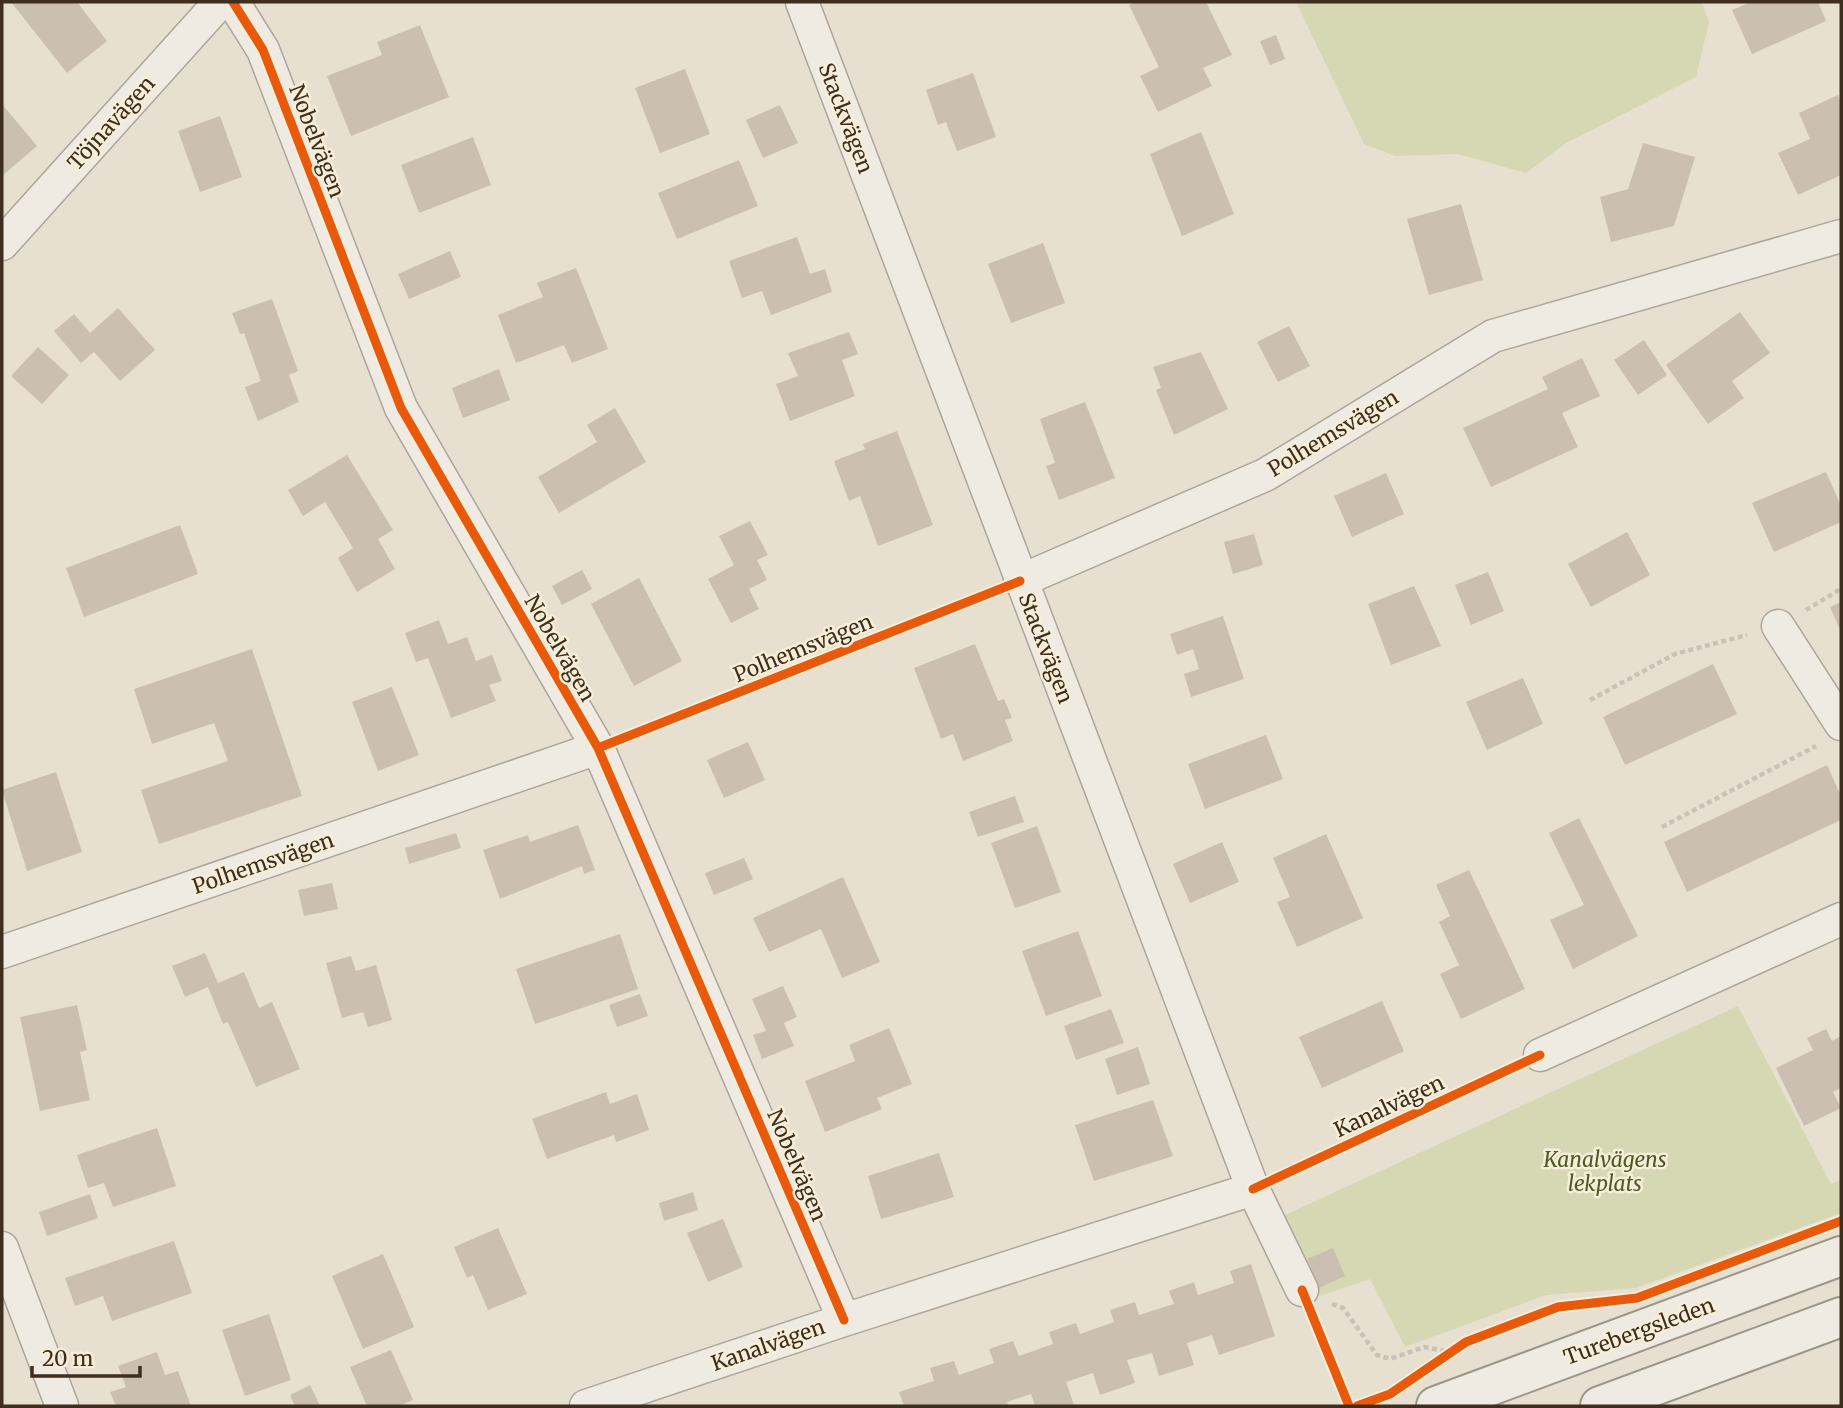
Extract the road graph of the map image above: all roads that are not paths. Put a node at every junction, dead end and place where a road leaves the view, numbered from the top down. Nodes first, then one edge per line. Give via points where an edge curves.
1 (220, 2) edge
2 (233, 2) edge
3 (802, 2) edge
4 (1841, 236) edge
5 (2, 244) edge
6 (1020, 581) junction
7 (1778, 626) road end
8 (1841, 724) edge
9 (598, 748) junction
10 (1841, 919) edge
11 (2, 952) edge
12 (1540, 1055) dead end
13 (1253, 1189) junction
14 (2, 1248) edge
15 (1841, 1255) edge
16 (1302, 1290) road end
17 (1841, 1317) edge
18 (844, 1320) junction
19 (62, 1406) edge
20 (586, 1406) edge
21 (1436, 1406) edge
22 (1600, 1406) edge

1 - 5 street, Töjnavägen
2 - 9 street, Nobelvägen via 263,50 401,408
3 - 6 street, Stackvägen
4 - 6 street, Polhemsvägen via 1493,336 1265,475
6 - 13 street, Stackvägen
7 - 8 street
9 - 11 street, Polhemsvägen
9 - 18 street, Nobelvägen
10 - 12 street
13 - 16 street, Stackvägen
13 - 18 street, Kanalvägen
14 - 19 street
15 - 21 main road, Turebergsleden
17 - 22 main road
18 - 20 street, Kanalvägen

